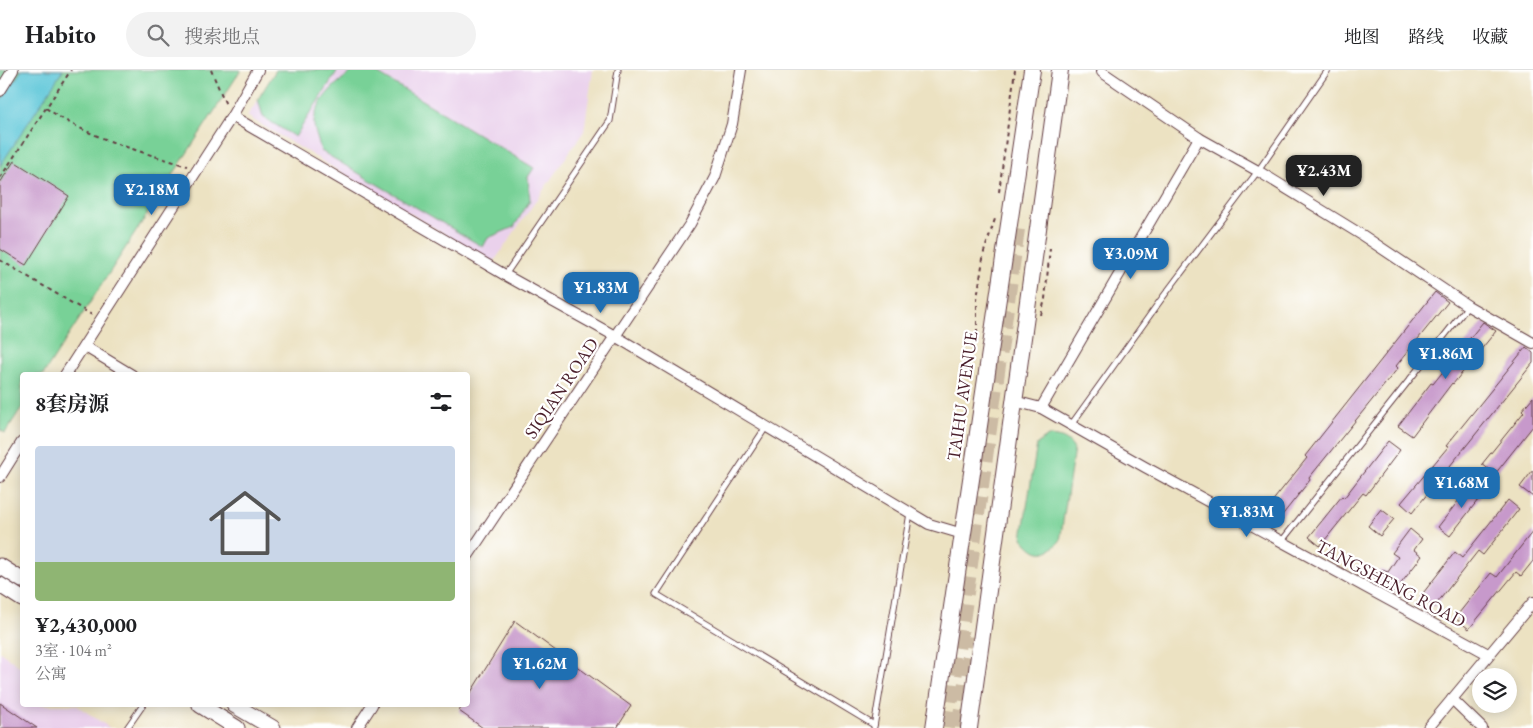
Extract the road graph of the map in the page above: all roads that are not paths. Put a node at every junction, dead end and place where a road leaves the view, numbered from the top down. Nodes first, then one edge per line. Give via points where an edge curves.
1 (13, 70) edge
2 (258, 70) edge
3 (618, 70) edge
4 (741, 70) edge
5 (1032, 70) edge
6 (1060, 70) edge
7 (1328, 70) edge
8 (1102, 72) dead end
9 (0, 91) edge
10 (232, 116) junction
11 (1199, 138) junction
12 (1258, 171) junction
13 (505, 275) junction
14 (1468, 306) junction
15 (615, 336) junction
16 (1533, 343) edge
17 (84, 346) junction
18 (67, 372) edge
19 (127, 372) edge
20 (1014, 401) junction
21 (1041, 408) junction
22 (1071, 425) junction
23 (766, 427) junction
24 (20, 445) edge
25 (0, 477) edge
26 (910, 513) junction
27 (962, 532) junction
28 (1281, 542) junction
29 (470, 553) edge
30 (0, 566) edge
31 (20, 579) edge
32 (0, 585) edge
33 (20, 598) edge
34 (1533, 602) edge
35 (1488, 654) junction
36 (1452, 699) junction
37 (142, 707) edge
38 (203, 707) edge
39 (237, 707) edge
40 (371, 707) edge
41 (874, 726) edge
42 (127, 728) edge
43 (236, 728) edge
44 (273, 728) edge
45 (357, 728) edge
46 (934, 728) edge
47 (969, 728) edge
48 (1428, 728) edge
49 (1482, 728) edge

1 - 9 street
2 - 10 street
3 - 13 lane via 610,121
4 - 15 street, SIQIAN ROAD via 732,124 715,177 690,224
5 - 27 main road, TAIHU AVENUE
6 - 20 main road
7 - 12 lane
8 - 11 street
10 - 13 street
10 - 17 street
11 - 12 street
11 - 21 street
12 - 14 street
12 - 22 lane
13 - 15 street
14 - 16 street
14 - 28 lane
15 - 23 street
15 - 29 street, SIQIAN ROAD
17 - 18 street
17 - 19 street
20 - 21 street, TANGSHENG ROAD
20 - 47 main road
21 - 22 street, TANGSHENG ROAD
22 - 28 street, TANGSHENG ROAD
23 - 26 street
23 - 41 lane via 656,594
24 - 25 street
26 - 27 street via 929,524
26 - 41 lane
27 - 46 main road, TAIHU AVENUE
28 - 35 street, TANGSHENG ROAD
30 - 31 main road
32 - 33 main road
34 - 35 street
35 - 36 street
36 - 48 street
36 - 49 street
37 - 42 lane
38 - 43 main road
39 - 44 main road
40 - 45 street

